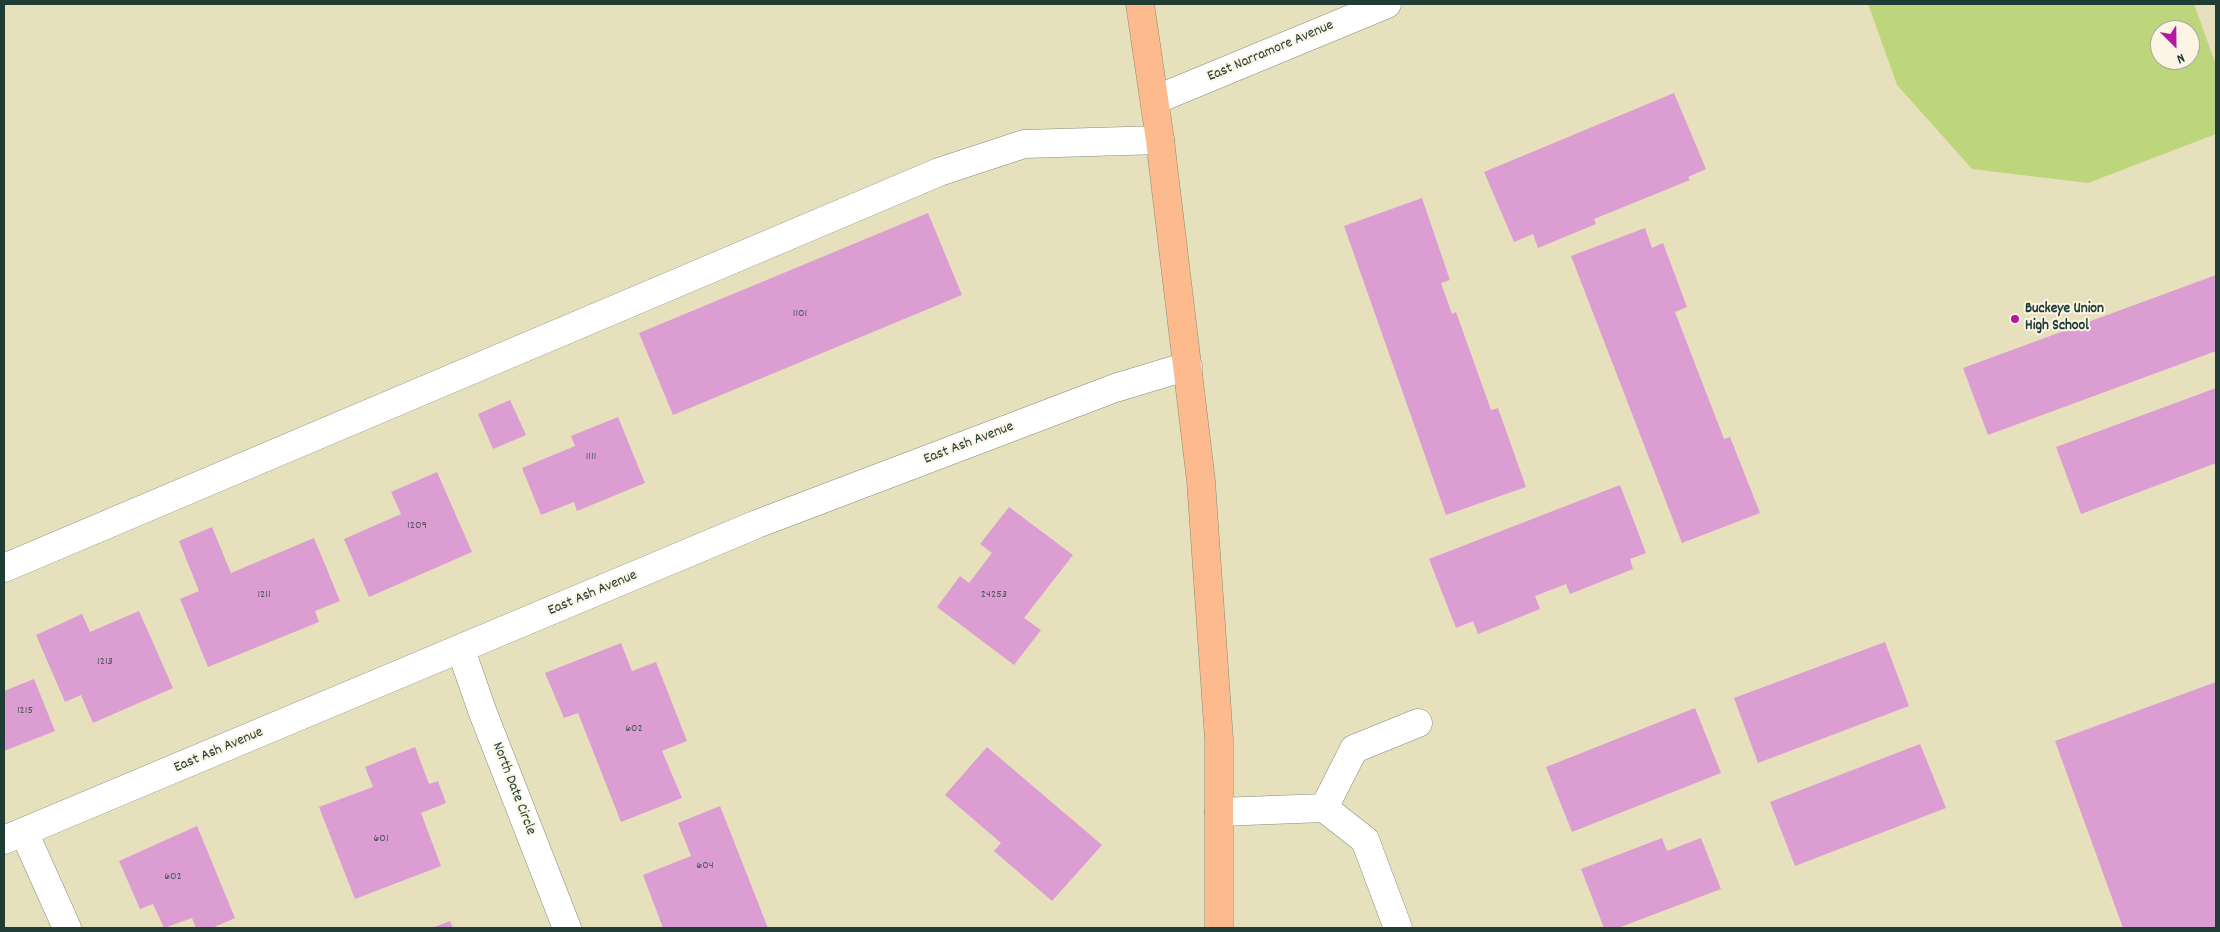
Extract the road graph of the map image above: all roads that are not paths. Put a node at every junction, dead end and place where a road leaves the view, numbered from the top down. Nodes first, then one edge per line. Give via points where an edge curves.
1 (1140, 4) edge
2 (1387, 4) edge
3 (1155, 100) junction
4 (1160, 140) junction
5 (1188, 366) junction
6 (4, 568) edge
7 (461, 650) junction
8 (1418, 722) dead end
9 (1324, 808) junction
10 (1219, 812) junction
11 (14, 836) edge
12 (67, 928) edge
13 (567, 928) edge
14 (1219, 928) edge
15 (1398, 928) edge

1 - 3 main road
2 - 3 street, East Narramore Avenue
3 - 4 main road
4 - 5 main road
4 - 6 street via 1024,144 940,172
5 - 7 street, East Ash Avenue via 1115,388 757,524
5 - 10 main road via 1202,491 1219,740
7 - 11 street, East Ash Avenue
7 - 13 street, North Date Circle
8 - 9 street via 1354,749
9 - 10 street
9 - 15 street via 1365,840
10 - 14 main road
11 - 12 street

